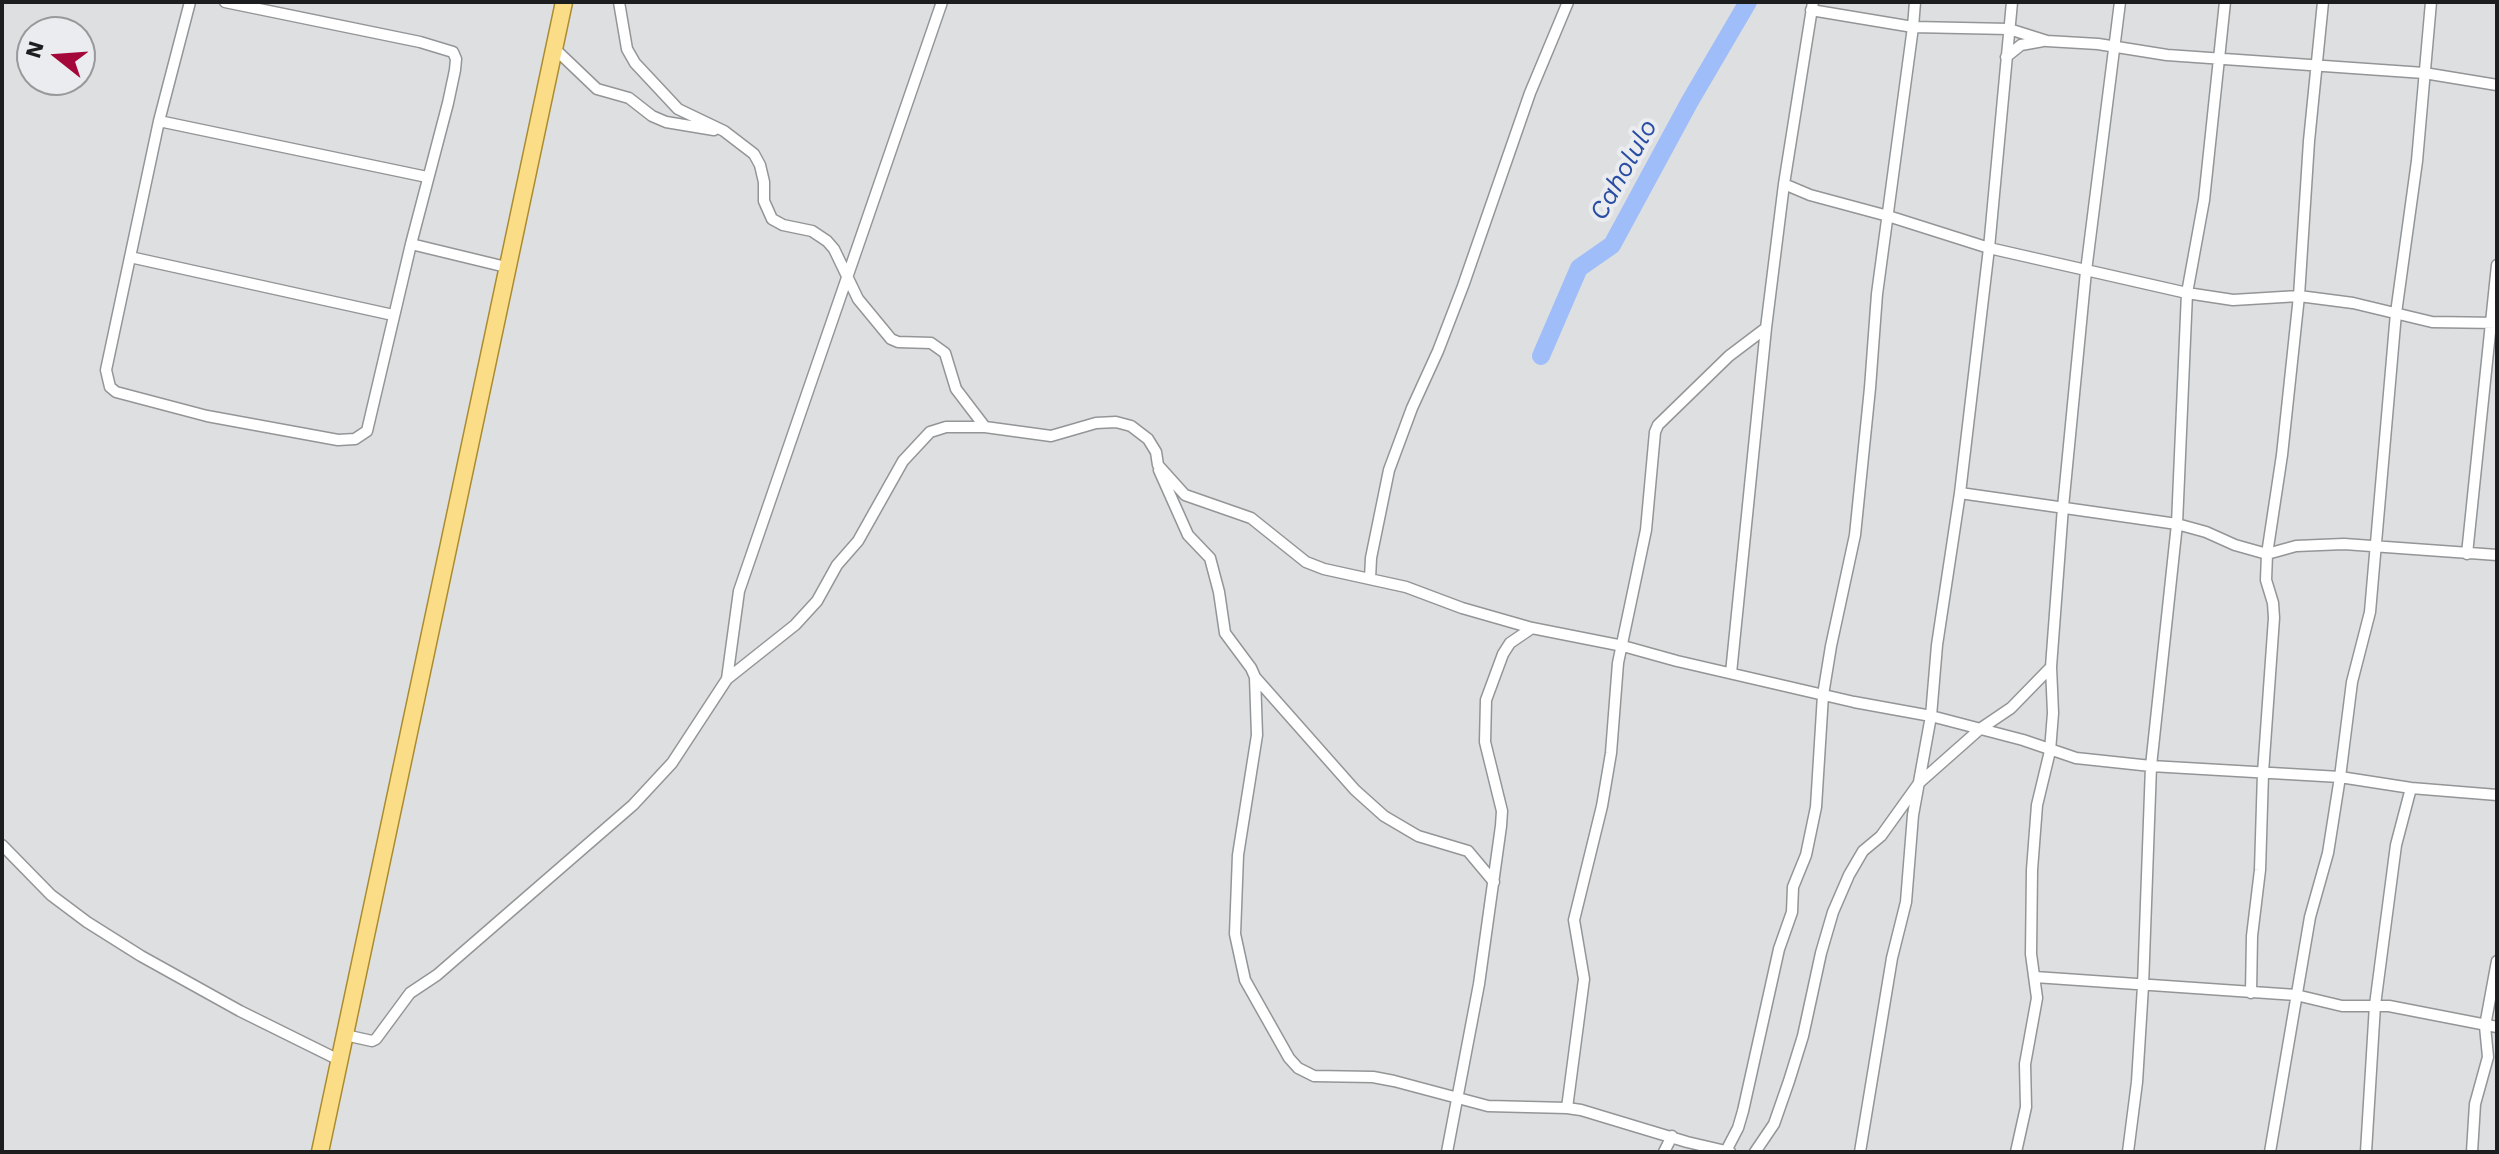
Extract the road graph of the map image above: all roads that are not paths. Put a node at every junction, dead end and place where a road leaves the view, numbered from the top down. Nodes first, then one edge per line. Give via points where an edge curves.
1 (190, 2) edge
2 (225, 2) edge
3 (564, 2) edge
4 (619, 2) edge
5 (942, 2) edge
6 (1568, 2) edge
7 (1915, 2) edge
8 (2012, 2) edge
9 (2120, 2) edge
10 (2225, 2) edge
11 (2323, 2) edge
12 (2431, 2) edge
13 (1812, 6) edge
14 (1913, 27) junction
15 (2009, 29) junction
16 (2047, 41) junction
17 (2115, 46) junction
18 (554, 48) junction
19 (2006, 57) junction
20 (2221, 57) junction
21 (2316, 64) junction
22 (2424, 73) junction
23 (2497, 85) edge
24 (159, 121) junction
25 (724, 131) junction
26 (427, 177) junction
27 (1784, 184) junction
28 (1888, 216) junction
29 (411, 244) junction
30 (1989, 248) junction
31 (130, 257) junction
32 (2497, 265) edge
33 (506, 267) junction
34 (2086, 271) junction
35 (848, 279) junction
36 (2187, 293) junction
37 (2299, 296) junction
38 (2396, 313) junction
39 (393, 315) junction
40 (2494, 323) edge
41 (1766, 328) junction
42 (985, 427) junction
43 (1158, 465) junction
44 (1960, 493) junction
45 (2063, 507) junction
46 (2177, 524) junction
47 (2374, 545) junction
48 (2267, 554) junction
49 (2467, 554) junction
50 (2497, 555) edge
51 (1370, 579) junction
52 (1532, 628) junction
53 (1623, 646) junction
54 (2051, 667) junction
55 (1731, 673) junction
56 (1255, 677) junction
57 (727, 679) junction
58 (1823, 695) junction
59 (1931, 716) junction
60 (1980, 729) junction
61 (2050, 751) junction
62 (2151, 766) junction
63 (2263, 773) junction
64 (2340, 777) junction
65 (1919, 783) junction
66 (2411, 788) junction
67 (2497, 795) edge
68 (2, 845) edge
69 (1494, 882) junction
70 (2497, 961) edge
71 (2035, 977) junction
72 (2143, 986) junction
73 (2251, 993) junction
74 (2296, 995) junction
75 (2375, 1005) junction
76 (2491, 1026) edge
77 (345, 1035) junction
78 (2497, 1042) edge
79 (2488, 1052) junction
80 (339, 1060) junction
81 (1459, 1099) junction
82 (1567, 1108) junction
83 (1672, 1136) junction
84 (1728, 1151) edge
85 (320, 1152) edge
86 (1447, 1152) edge
87 (1664, 1152) edge
88 (1755, 1152) edge
89 (1860, 1152) edge
90 (2016, 1152) edge
91 (2128, 1152) edge
92 (2270, 1152) edge
93 (2366, 1152) edge
94 (2472, 1152) edge

1 - 24 street
2 - 26 street via 453,52 455,70
3 - 18 main road
4 - 25 street via 627,49 635,63 678,109
5 - 35 street
6 - 51 street via 1389,470
7 - 14 street
8 - 15 street
9 - 17 street
10 - 20 street
11 - 21 street
12 - 22 street
13 - 14 street
13 - 27 street
14 - 15 street
14 - 28 street
15 - 16 street
15 - 19 street
16 - 17 street
16 - 19 street via 2021,45
17 - 20 street
17 - 34 street
18 - 25 street via 597,89 629,98 652,116 684,127
18 - 33 main road
19 - 30 street
20 - 21 street
20 - 36 street
21 - 22 street
21 - 37 street
22 - 23 street
22 - 38 street
24 - 26 street
24 - 31 street
25 - 35 street via 760,165 772,219 820,235 834,249
26 - 29 street
27 - 28 street
27 - 41 street
28 - 30 street
28 - 58 street via 1855,535
29 - 33 street
29 - 39 street
30 - 34 street
30 - 44 street
31 - 39 street
31 - 39 street via 106,370 110,387 127,397 207,416 338,440 364,435
32 - 40 street
33 - 77 main road
34 - 36 street
34 - 45 street
35 - 42 street via 866,311 891,339 931,343 945,353 956,389
35 - 57 street via 739,591
36 - 37 street via 2233,300
36 - 46 street
37 - 38 street
37 - 48 street
38 - 40 street via 2432,322
38 - 47 street
40 - 49 street
41 - 53 street via 1658,425 1646,530
41 - 55 street
42 - 43 street via 1051,436 1116,422 1141,432 1156,452
42 - 57 street via 930,432 903,461 817,601
43 - 51 street via 1185,495 1251,518 1306,562
43 - 56 street via 1181,523 1215,570 1225,633
44 - 45 street
44 - 59 street
45 - 46 street
45 - 54 street
46 - 48 street
46 - 62 street
47 - 48 street via 2296,546
47 - 49 street
47 - 64 street via 2370,612 2352,682
48 - 63 street via 2274,618
49 - 50 street
51 - 52 street
52 - 53 street
52 - 69 street via 1510,643 1486,700 1485,742 1502,811
53 - 55 street
53 - 82 street via 1602,806 1574,920 1584,979
54 - 60 street via 2011,708
54 - 61 street
55 - 58 street
56 - 69 street via 1384,816 1418,836 1468,851
56 - 81 street via 1257,735 1235,890 1235,934 1245,980 1289,1058 1306,1073 1373,1077
57 - 77 street via 672,763 633,805 410,993 376,1039
58 - 59 street
58 - 84 street via 1811,835 1793,887 1792,912 1743,1111
59 - 60 street
59 - 65 street
60 - 61 street
60 - 65 street
61 - 62 street
61 - 71 street via 2037,805 2032,870
62 - 63 street
62 - 72 street
63 - 64 street
63 - 73 street
64 - 66 street
64 - 74 street
65 - 88 street via 1849,875 1821,953 1789,1081 1774,1124
65 - 89 street via 1906,902
66 - 67 street
66 - 75 street via 2396,845
68 - 80 street via 51,895 87,922 240,1011
69 - 81 street
70 - 76 street
71 - 72 street
71 - 90 street via 2026,1107
72 - 73 street
72 - 91 street
73 - 74 street
74 - 75 street via 2342,1006
74 - 92 street
75 - 76 street
75 - 93 street
76 - 79 street
77 - 80 main road
78 - 79 street
79 - 94 street via 2475,1104
80 - 85 main road
81 - 82 street via 1508,1108
81 - 86 street
82 - 83 street
83 - 84 street
83 - 87 street

